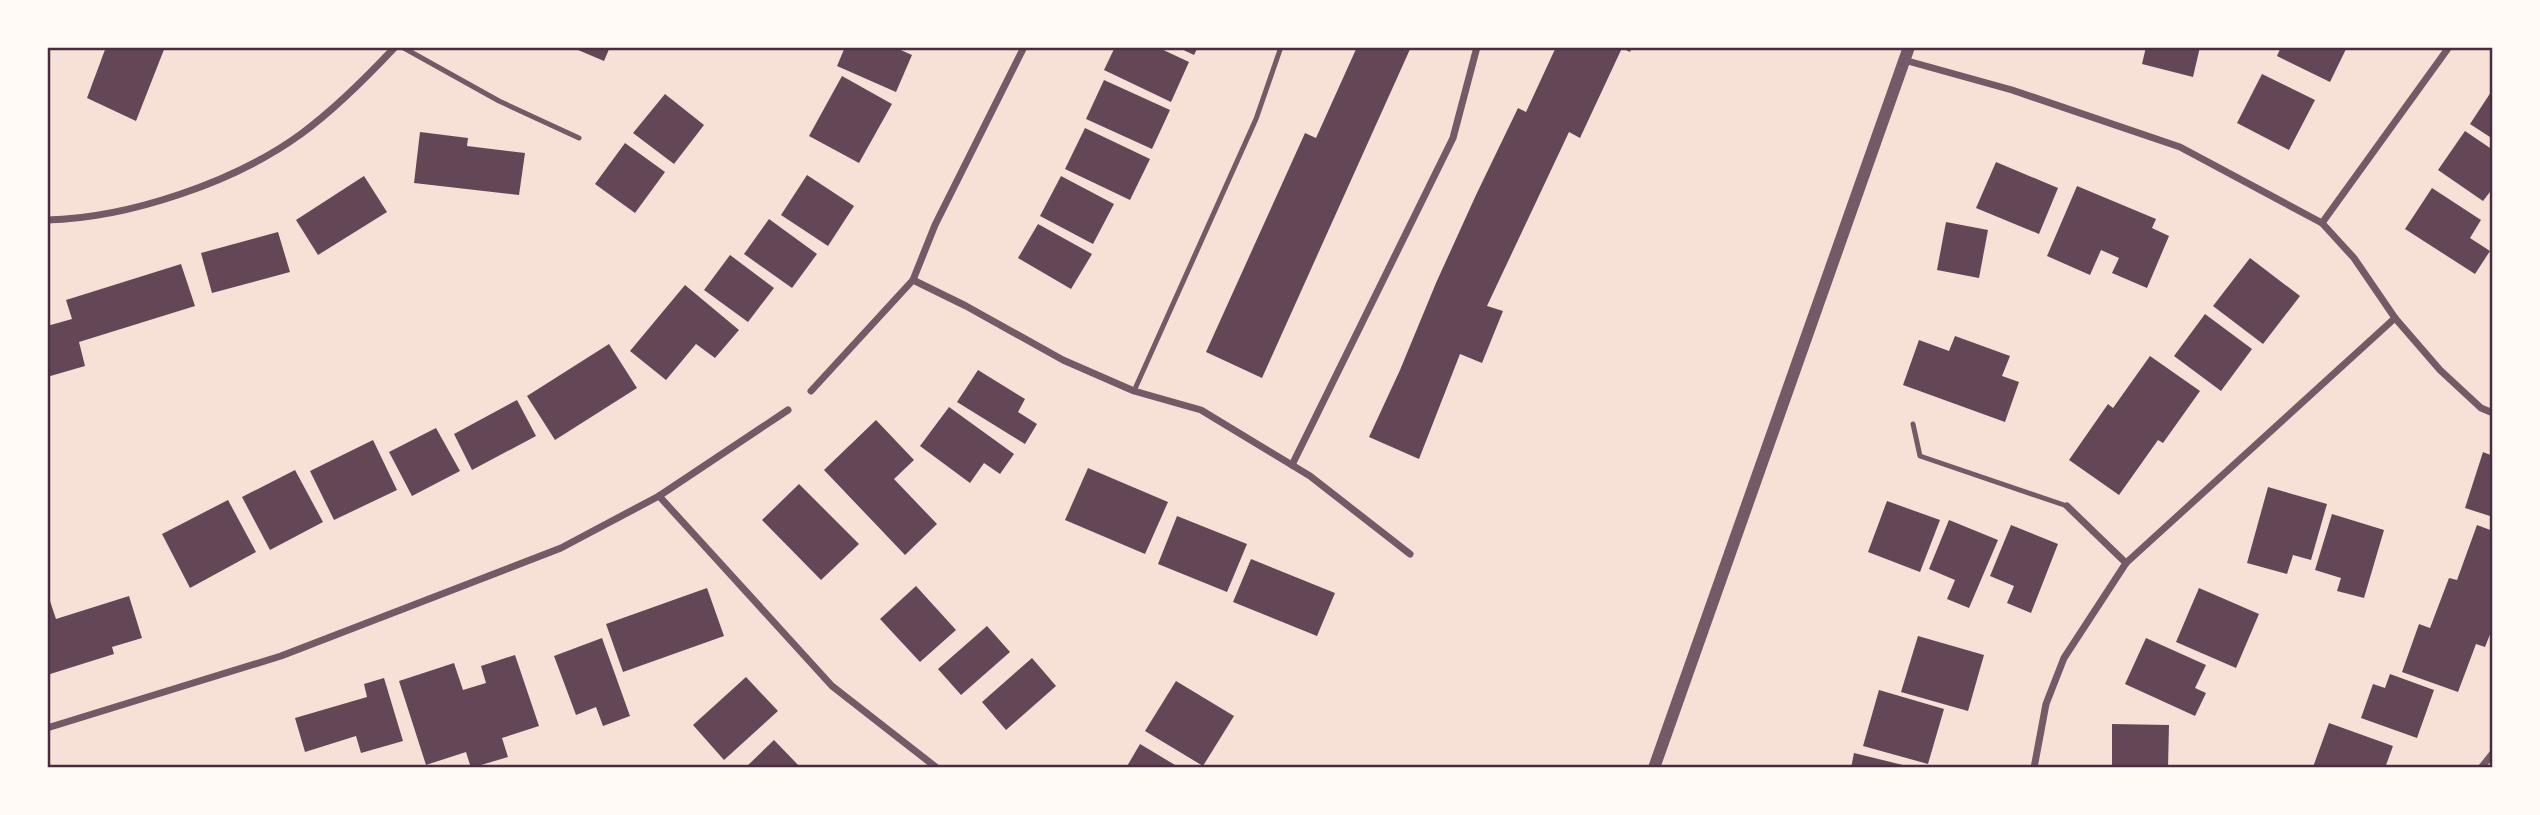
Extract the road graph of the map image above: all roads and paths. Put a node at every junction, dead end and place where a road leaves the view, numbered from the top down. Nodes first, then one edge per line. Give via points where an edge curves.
1 (395, 47) edge
2 (402, 47) edge
3 (1024, 47) edge
4 (1281, 47) edge
5 (1477, 47) edge
6 (2449, 47) edge
7 (1907, 54) edge
8 (579, 138) dead end
9 (47, 220) edge
10 (2322, 223) junction
11 (913, 280) junction
12 (2396, 318) junction
13 (811, 391) dead end
14 (1134, 391) junction
15 (788, 410) dead end
16 (2493, 413) edge
17 (1913, 424) dead end
18 (1292, 465) junction
19 (659, 496) junction
20 (2067, 506) joint
21 (1410, 554) dead end
22 (2126, 563) junction
23 (47, 728) edge
24 (2491, 760) edge
25 (937, 768) edge
26 (1654, 768) edge
27 (2034, 768) edge
28 (2481, 768) edge

1 - 9 street via 300,134 230,174 158,202
2 - 8 lane via 499,101
3 - 11 street via 935,225
4 - 14 lane via 1256,119
5 - 18 street via 1453,138
6 - 10 street
7 - 10 street via 2180,147
7 - 26 street
10 - 12 street via 2354,258
11 - 13 street
11 - 14 street via 1063,360
12 - 16 street via 2440,370 2481,408
12 - 22 street
14 - 18 street via 1201,410
15 - 19 street
17 - 20 lane via 1920,456
18 - 21 street
19 - 23 street via 561,548 281,656
19 - 25 street via 832,686
20 - 22 street
22 - 27 street via 2064,658 2046,704
24 - 28 street

